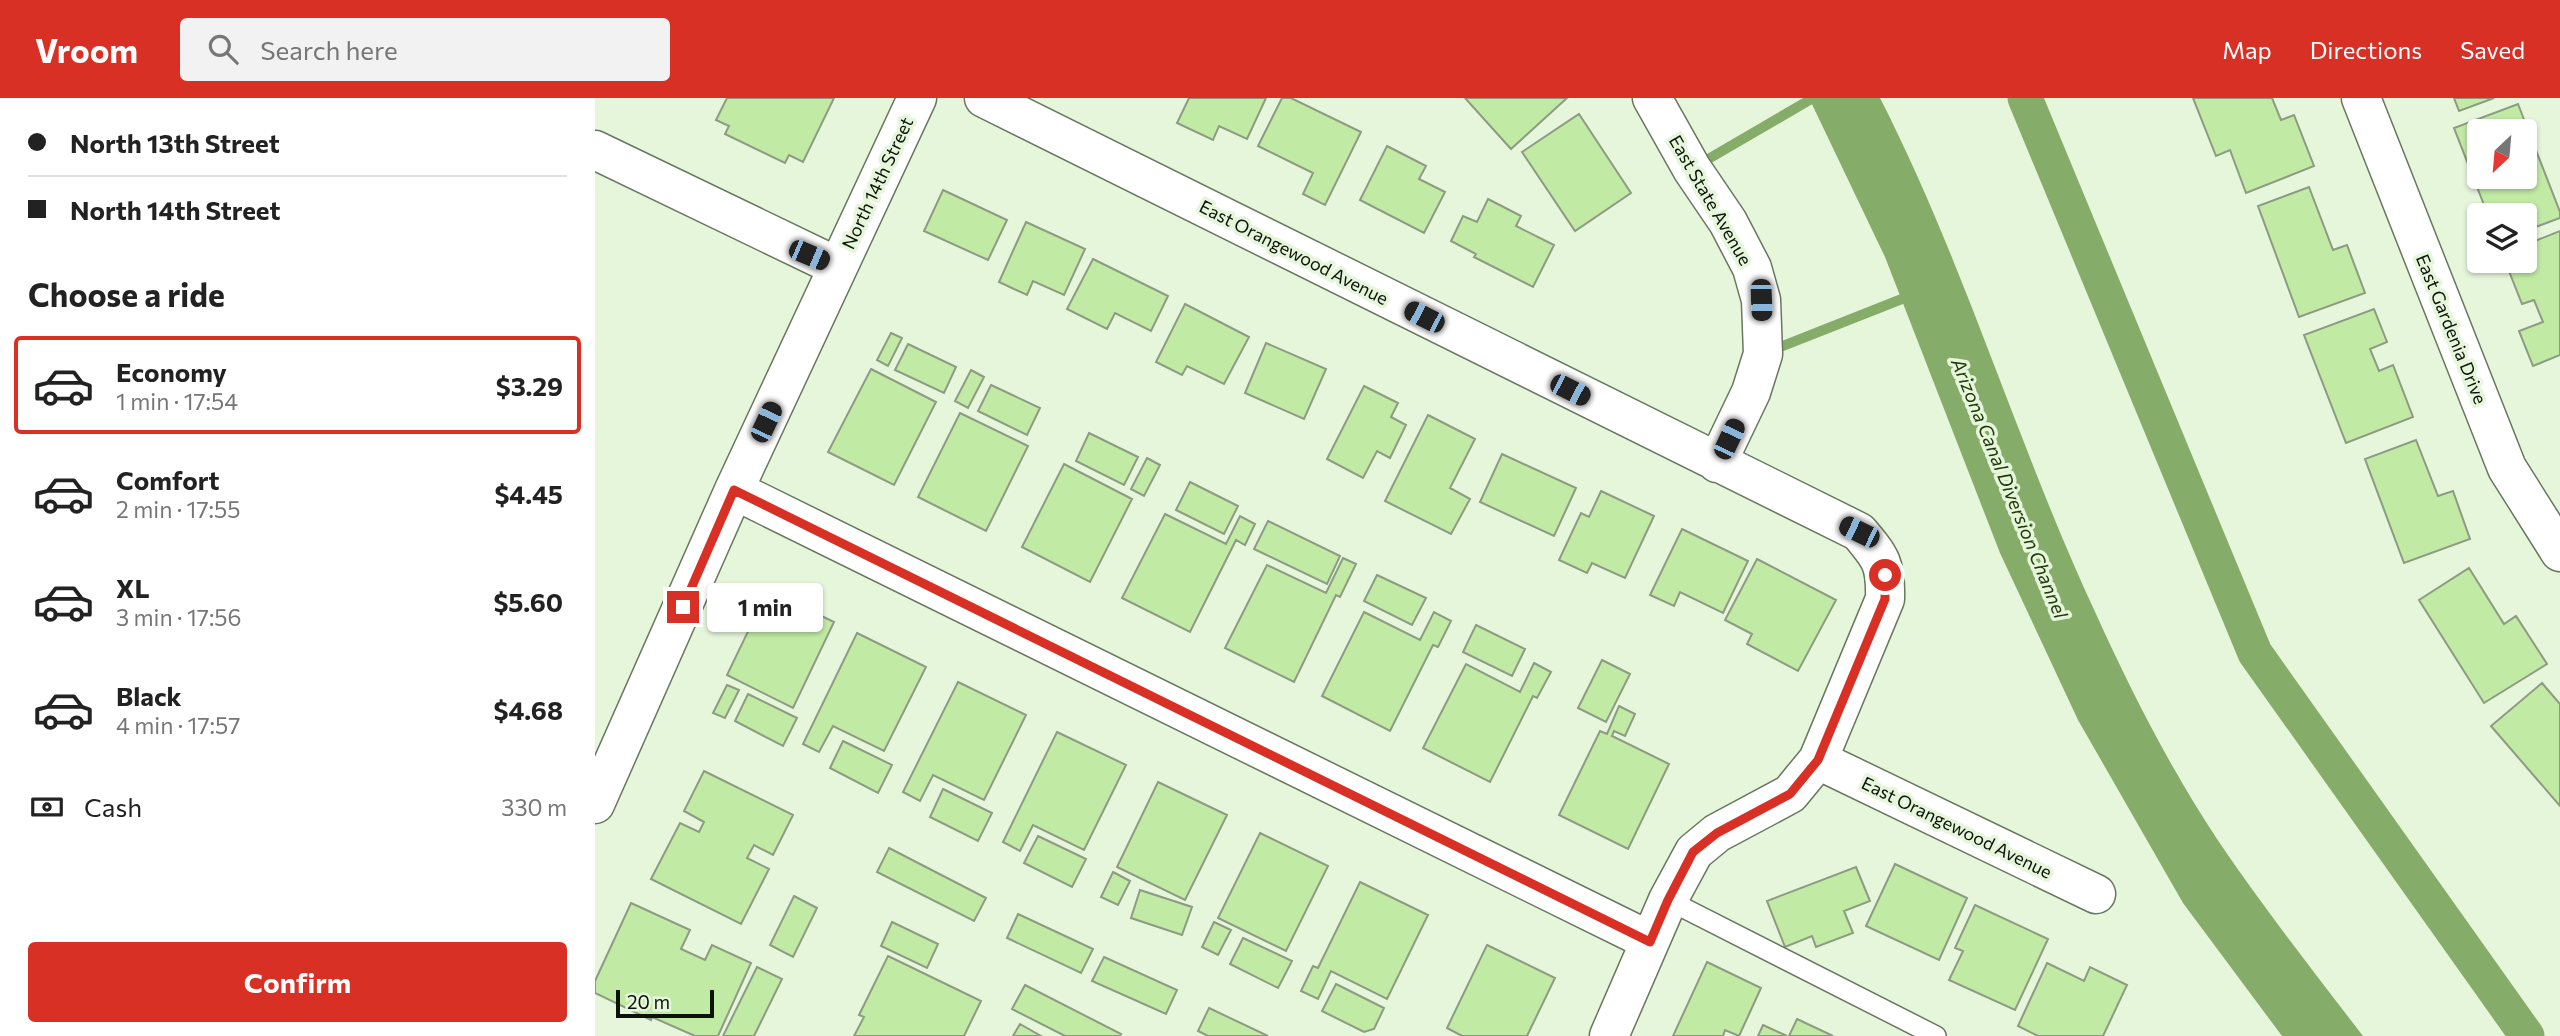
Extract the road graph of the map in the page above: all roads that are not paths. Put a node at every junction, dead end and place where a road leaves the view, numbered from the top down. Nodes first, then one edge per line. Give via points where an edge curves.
1 (917, 98) edge
2 (984, 98) edge
3 (1651, 98) edge
4 (2361, 98) edge
5 (595, 150) edge
6 (838, 267) junction
7 (1717, 463) junction
8 (734, 490) junction
9 (2560, 552) edge
10 (1818, 760) junction
11 (595, 804) edge
12 (2096, 894) dead end
13 (1668, 900) junction
14 (1650, 942) junction
15 (1609, 1036) edge
16 (1935, 1036) edge

1 - 6 street, North 14th Street
2 - 7 street, East Orangewood Avenue
3 - 7 street, East State Avenue via 1728,222 1752,268 1761,300 1763,354 1751,392
4 - 9 street, East Gardenia Drive via 2507,468
5 - 6 street
6 - 8 street, North 14th Street
7 - 10 street, East Orangewood Avenue via 1859,532 1879,555 1885,599
8 - 11 street, North 14th Street
8 - 14 street
10 - 12 street, East Orangewood Avenue
10 - 13 street via 1790,794 1717,833 1693,852
13 - 14 street
13 - 16 lane
14 - 15 street

